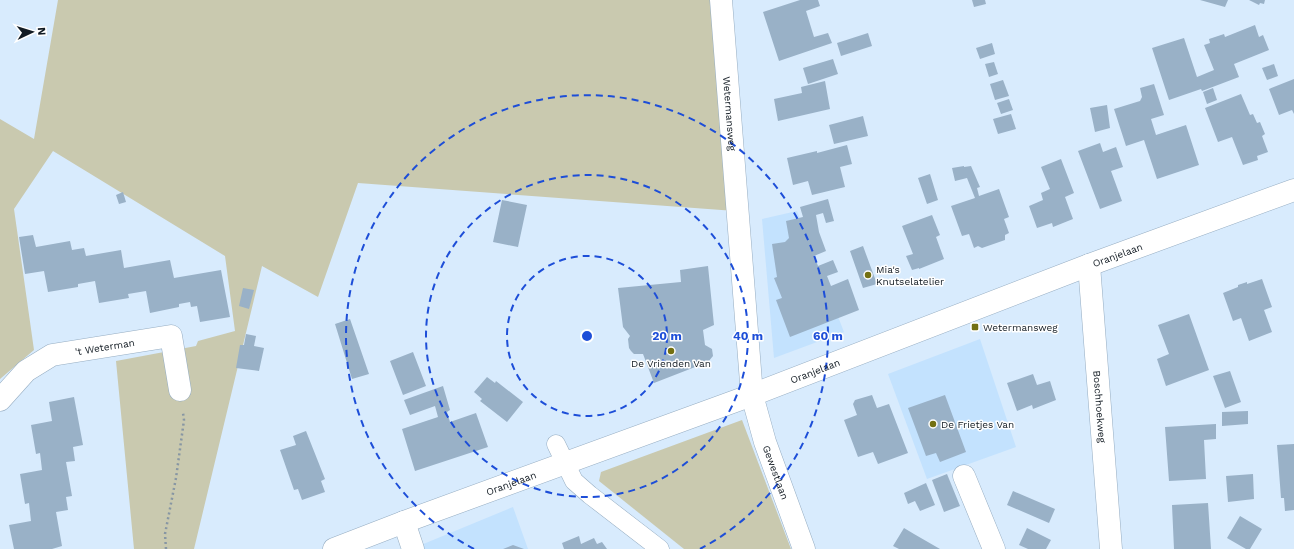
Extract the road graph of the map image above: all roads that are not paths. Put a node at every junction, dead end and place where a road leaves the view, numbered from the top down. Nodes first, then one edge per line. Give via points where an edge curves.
1 (721, 0) edge
2 (1294, 190) edge
3 (1089, 265) junction
4 (180, 390) road end
5 (752, 395) junction
6 (0, 400) edge
7 (561, 453) junction
8 (964, 476) dead end
9 (404, 522) junction
10 (334, 549) edge
11 (413, 549) edge
12 (660, 549) edge
13 (804, 549) edge
14 (994, 549) edge
15 (1111, 549) edge

1 - 5 street, Wetermansweg
2 - 3 street, Oranjelaan
3 - 5 street, Oranjelaan
3 - 15 street, Boschhoekweg
4 - 6 street, 't Weterman via 171,336 52,355 26,371
5 - 7 street, Oranjelaan
5 - 13 street, Gewestlaan via 765,442
7 - 9 street, Oranjelaan
7 - 12 street via 574,481
8 - 14 street
9 - 10 street, Oranjelaan
9 - 11 street

